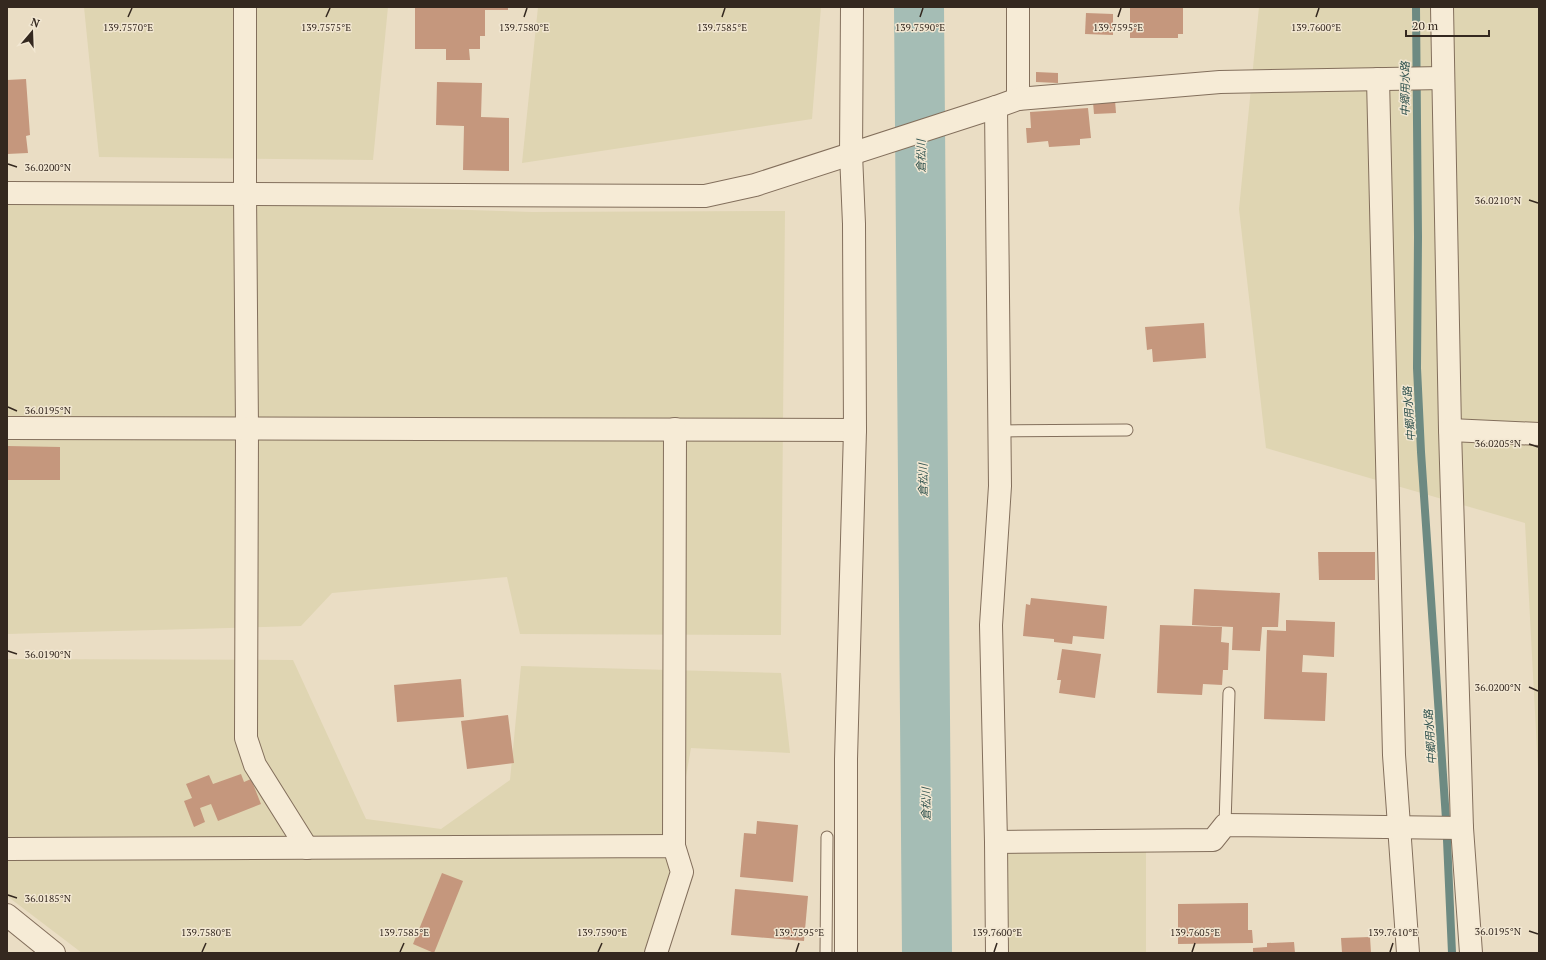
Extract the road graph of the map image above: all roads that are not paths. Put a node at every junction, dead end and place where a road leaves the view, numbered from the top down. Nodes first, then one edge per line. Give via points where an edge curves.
1 (245, 7) edge
2 (852, 7) edge
3 (1018, 7) edge
4 (1442, 7) edge
5 (1443, 78) junction
6 (1378, 79) junction
7 (1018, 99) junction
8 (996, 108) junction
9 (851, 154) junction
10 (7, 193) edge
11 (245, 193) junction
12 (7, 428) edge
13 (248, 428) junction
14 (675, 429) junction
15 (855, 430) junction
16 (1127, 430) dead end
17 (1450, 430) junction
18 (1000, 431) junction
19 (1539, 434) edge
20 (1229, 693) dead end
21 (1225, 824) junction
22 (1399, 827) junction
23 (1462, 828) junction
24 (827, 837) dead end
25 (996, 842) junction
26 (674, 846) junction
27 (307, 848) junction
28 (7, 849) edge
29 (7, 915) edge
30 (54, 953) edge
31 (656, 953) edge
32 (826, 953) edge
33 (846, 953) edge
34 (997, 953) edge
35 (1408, 953) edge
36 (1471, 953) edge

1 - 11 street
2 - 9 street
3 - 7 street
4 - 5 street
5 - 6 street
5 - 17 street
6 - 7 street via 1220,82
6 - 22 street via 1394,755
7 - 8 street
8 - 9 street
8 - 18 street
9 - 11 street via 755,185 705,196
9 - 15 street
10 - 11 street
11 - 13 street
12 - 13 street
13 - 14 street
13 - 27 street via 246,738 256,765
14 - 15 street
14 - 26 street
15 - 33 street via 846,759
16 - 18 lane
17 - 19 street
17 - 23 street
18 - 25 street via 1000,486 991,625
20 - 21 lane
21 - 22 street
21 - 25 street via 1213,840
22 - 23 street
22 - 35 street
23 - 36 street
24 - 32 lane
25 - 34 street
26 - 27 street
26 - 31 street via 682,872
27 - 28 street
29 - 30 street

